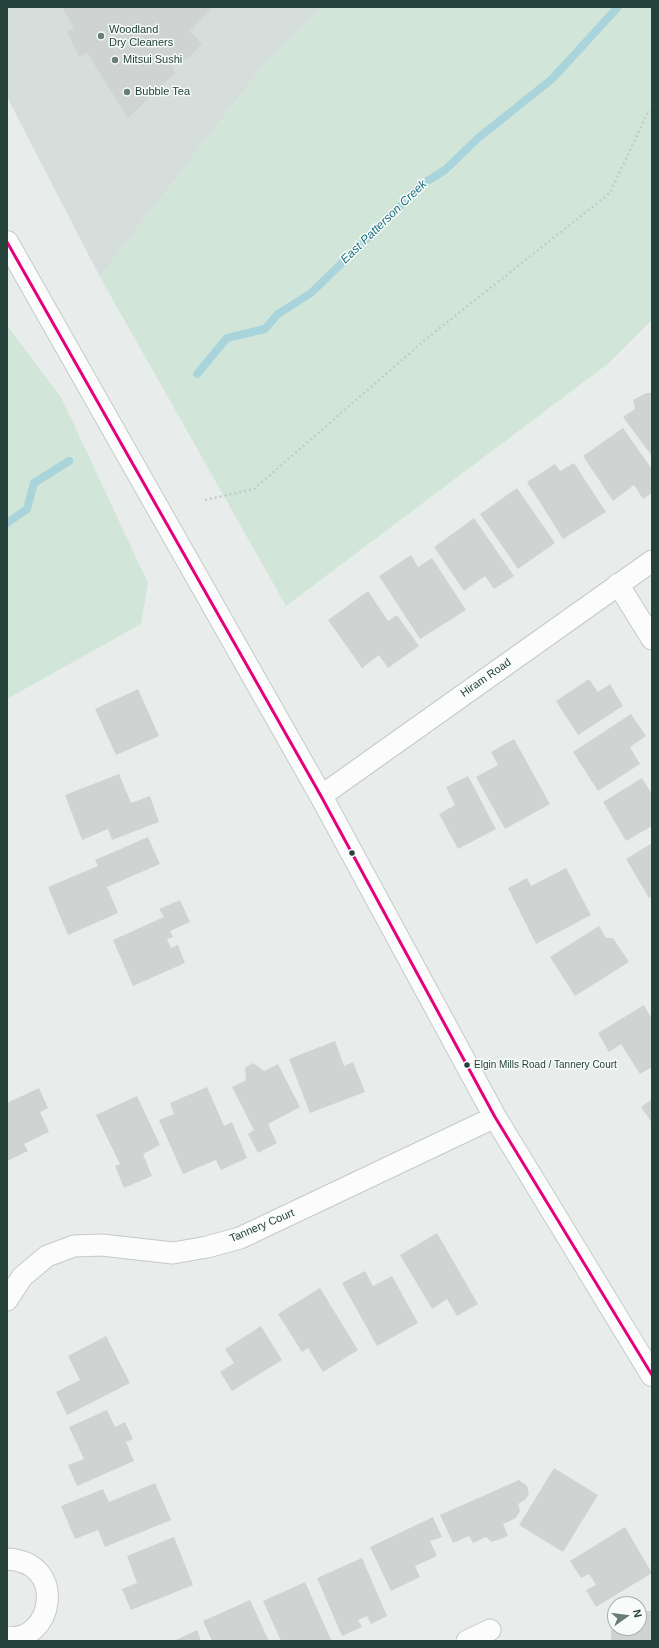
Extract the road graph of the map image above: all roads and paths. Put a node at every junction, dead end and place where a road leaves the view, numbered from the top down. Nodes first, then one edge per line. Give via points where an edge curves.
1 (652, 110) edge
2 (7, 242) edge
3 (205, 500) dead end
4 (652, 561) edge
5 (618, 584) junction
6 (652, 639) edge
7 (321, 796) junction
8 (495, 1117) junction
9 (7, 1300) edge
10 (652, 1375) edge
11 (7, 1559) edge
12 (490, 1630) dead end
13 (19, 1638) edge
14 (467, 1641) edge

1 - 3 path via 647,114 610,192 426,339 254,488
2 - 7 main road
4 - 5 street, Hiram Road
5 - 6 street
5 - 7 street, Hiram Road
7 - 8 main road
8 - 9 street, Tannery Court via 240,1238 173,1253 102,1245 74,1246 47,1256 22,1277
8 - 10 main road
11 - 13 street via 17,1559 29,1564 45,1582 48,1595 42,1619
12 - 14 street

